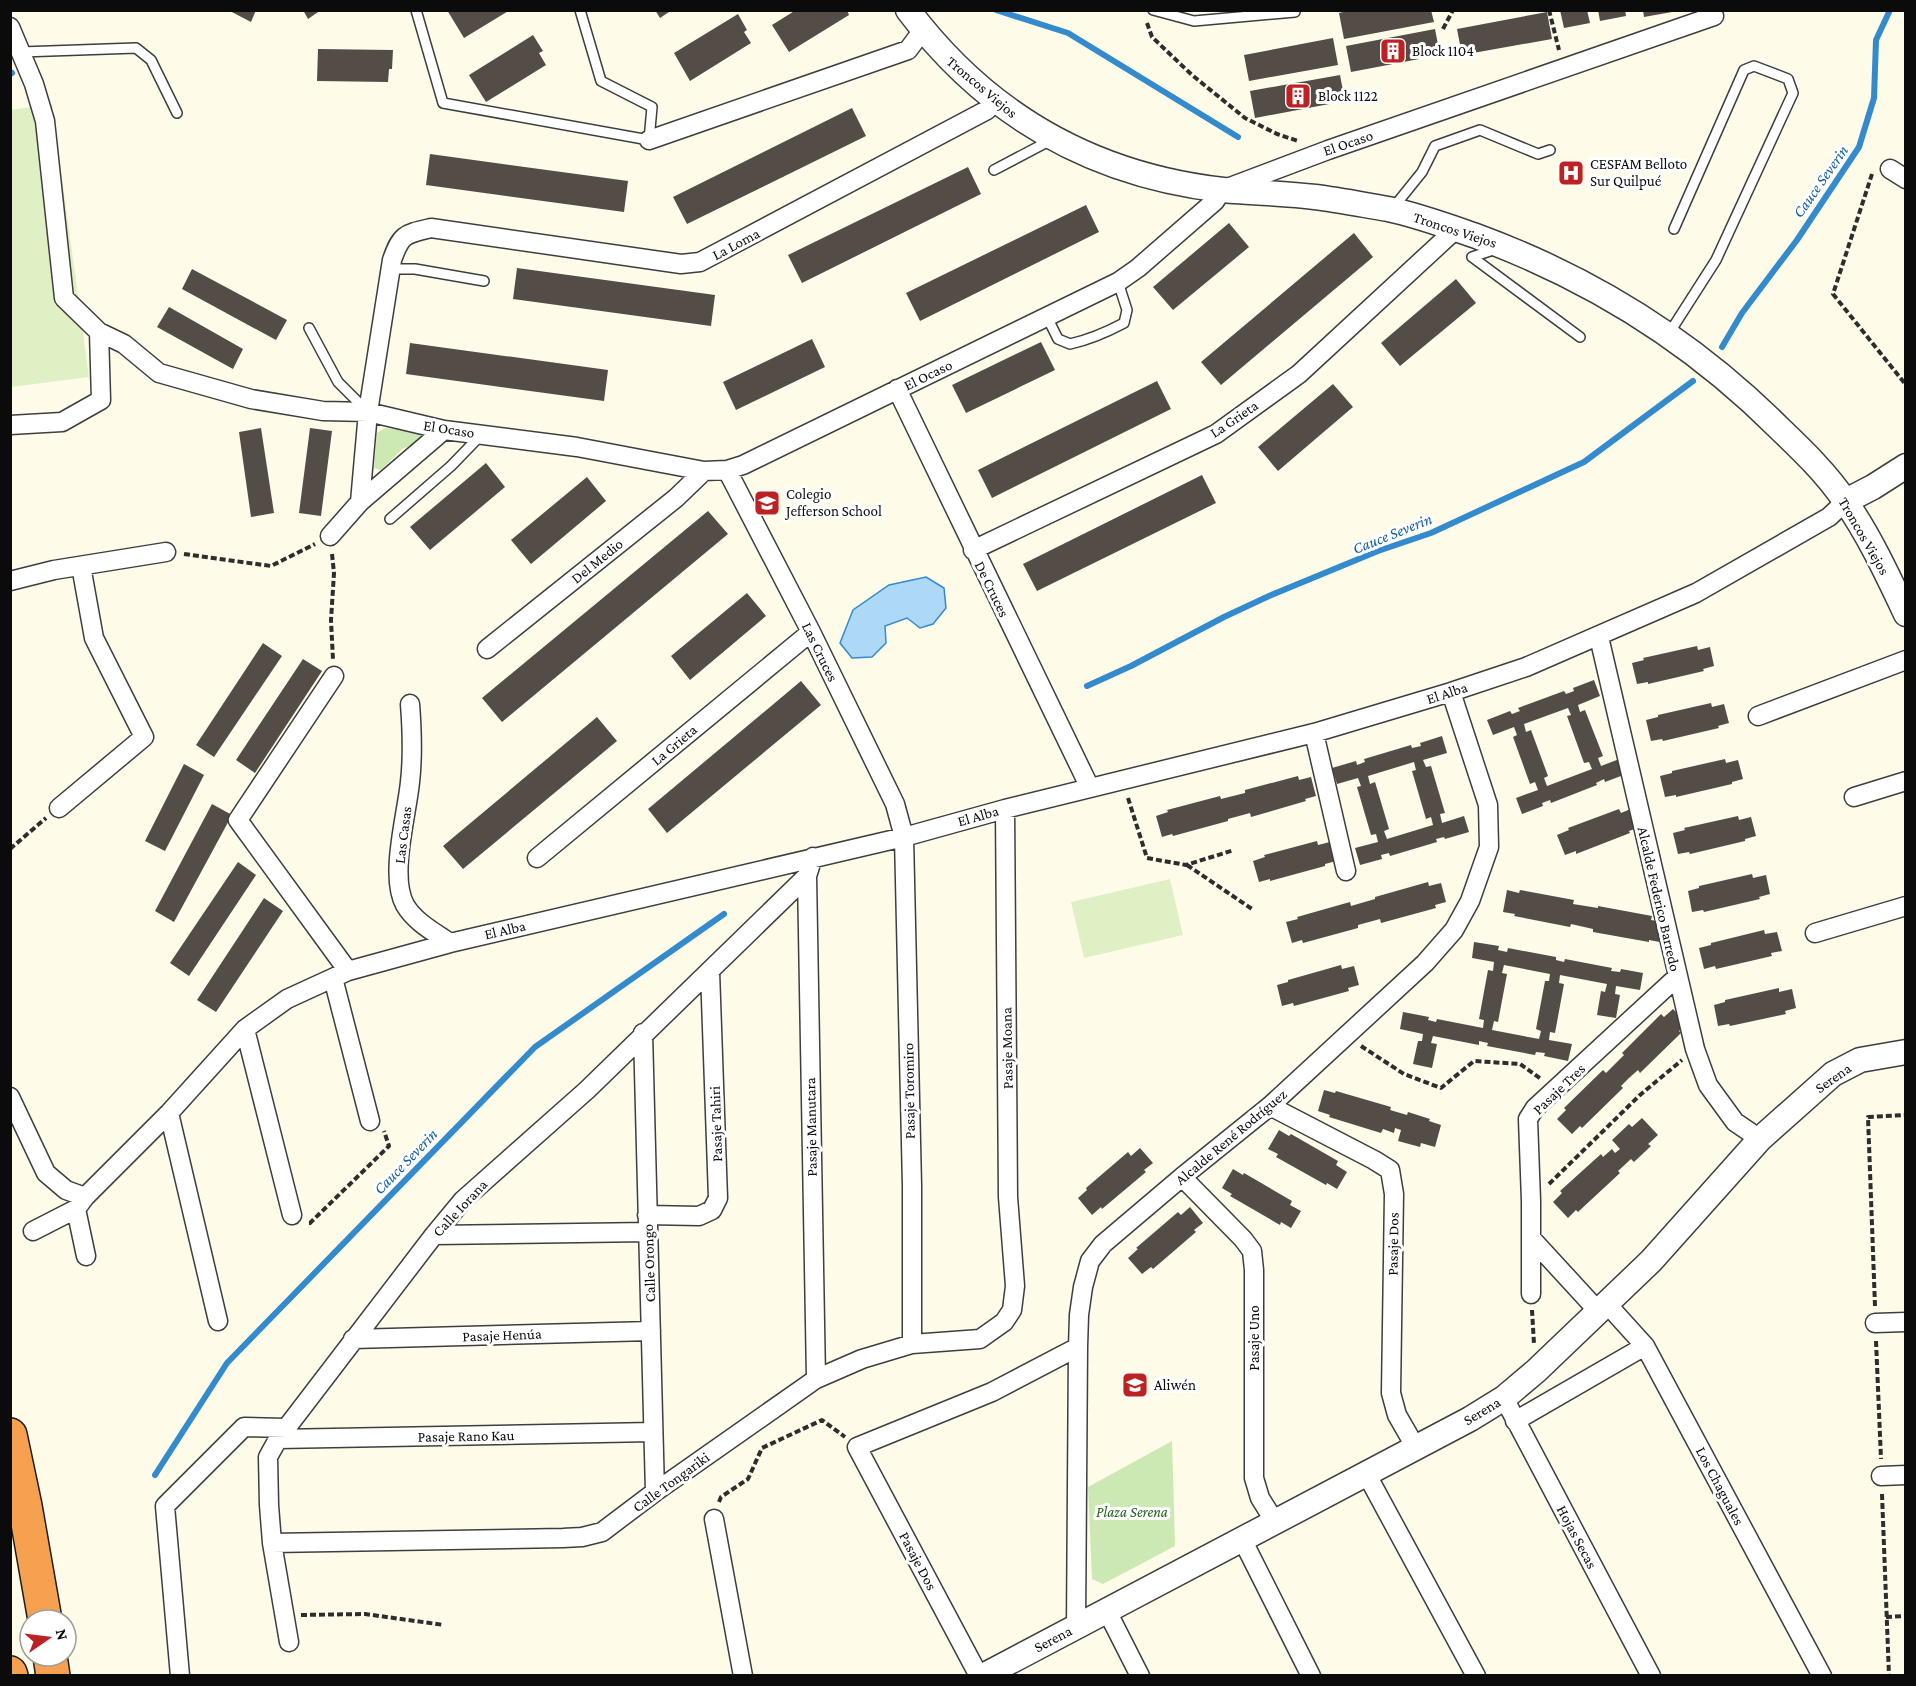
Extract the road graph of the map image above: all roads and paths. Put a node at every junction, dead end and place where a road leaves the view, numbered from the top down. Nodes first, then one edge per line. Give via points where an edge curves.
1 (416, 10) edge
2 (580, 10) edge
3 (908, 10) edge
4 (1153, 10) edge
5 (1453, 10) edge
6 (1548, 10) edge
7 (1295, 12) dead end
8 (1714, 16) dead end
9 (1146, 19) dead end
10 (10, 27) edge
11 (1443, 29) dead end
12 (923, 30) junction
13 (21, 52) junction
14 (1563, 68) junction
15 (994, 100) junction
16 (177, 113) dead end
17 (1053, 139) junction
18 (649, 140) junction
19 (1328, 150) junction
20 (1550, 150) dead end
21 (994, 170) dead end
22 (1898, 174) edge
23 (1222, 190) junction
24 (1391, 210) junction
25 (1456, 229) junction
26 (1674, 230) dead end
27 (1504, 247) junction
28 (392, 265) junction
29 (483, 281) dead end
30 (1118, 282) junction
31 (1047, 317) junction
32 (309, 328) dead end
33 (99, 332) junction
34 (1668, 334) junction
35 (1580, 337) dead end
36 (1905, 385) edge
37 (897, 389) junction
38 (368, 412) junction
39 (10, 425) edge
40 (444, 430) junction
41 (482, 434) junction
42 (1905, 466) edge
43 (727, 470) junction
44 (704, 471) junction
45 (1846, 501) junction
46 (360, 502) junction
47 (390, 519) dead end
48 (330, 536) junction
49 (973, 549) junction
50 (166, 552) joint
51 (81, 566) junction
52 (10, 581) edge
53 (1905, 614) edge
54 (811, 632) junction
55 (1599, 637) junction
56 (487, 649) dead end
57 (1905, 660) edge
58 (334, 676) joint
59 (1451, 692) junction
60 (410, 704) dead end
61 (1758, 716) dead end
62 (1314, 733) junction
63 (1123, 780) junction
64 (1905, 781) edge
65 (1090, 788) junction
66 (1854, 797) dead end
67 (59, 808) joint
68 (1005, 809) junction
69 (904, 837) junction
70 (10, 849) edge
71 (1234, 850) dead end
72 (813, 857) junction
73 (537, 858) dead end
74 (1186, 865) junction
75 (1346, 871) dead end
76 (807, 876) junction
77 (1905, 906) edge
78 (1252, 909) dead end
79 (1815, 933) dead end
80 (450, 943) junction
81 (710, 971) junction
82 (341, 975) junction
83 (1677, 977) junction
84 (245, 1029) junction
85 (643, 1034) junction
86 (1346, 1036) junction
87 (1695, 1049) junction
88 (1905, 1053) edge
89 (1556, 1091) junction
90 (10, 1096) edge
91 (1270, 1106) junction
92 (169, 1113) junction
93 (1905, 1115) edge
94 (370, 1121) joint
95 (1760, 1139) junction
96 (1182, 1177) junction
97 (1531, 1201) junction
98 (81, 1203) junction
99 (292, 1215) joint
100 (648, 1224) junction
101 (33, 1231) dead end
102 (434, 1235) junction
103 (1531, 1238) junction
104 (86, 1256) dead end
105 (1015, 1286) joint
106 (1532, 1294) joint
107 (1602, 1307) junction
108 (218, 1321) dead end
109 (1905, 1322) edge
110 (1875, 1323) junction
111 (651, 1331) junction
112 (353, 1339) junction
113 (912, 1344) junction
114 (1645, 1346) junction
115 (1078, 1347) junction
116 (1536, 1371) junction
117 (816, 1379) junction
118 (1504, 1398) junction
119 (1515, 1421) junction
120 (653, 1432) junction
121 (282, 1434) junction
122 (10, 1436) edge
123 (857, 1447) junction
124 (1416, 1448) junction
125 (1366, 1473) junction
126 (1905, 1475) edge
127 (1881, 1476) junction
128 (655, 1492) junction
129 (714, 1519) joint
130 (1275, 1522) junction
131 (1242, 1539) junction
132 (272, 1543) junction
133 (43, 1608) edge
134 (1107, 1611) junction
135 (284, 1615) junction
136 (1905, 1616) edge
137 (1886, 1617) junction
138 (444, 1625) dead end
139 (1076, 1627) junction
140 (289, 1642) dead end
141 (180, 1676) edge
142 (742, 1676) edge
143 (981, 1676) edge
144 (1140, 1676) edge
145 (1311, 1676) edge
146 (1476, 1676) edge
147 (1651, 1676) edge
148 (1822, 1676) edge
149 (1889, 1676) edge

1 - 18 lane via 443,103
2 - 18 lane via 601,81 652,107
3 - 12 street, Troncos Viejos
4 - 7 lane via 1194,21
5 - 11 path
6 - 14 path
8 - 14 street, El Ocaso
9 - 19 path via 1152,37 1245,118 1277,134
10 - 13 street, El Ocaso
12 - 15 street, Troncos Viejos via 944,56
12 - 18 street via 908,50
13 - 16 lane via 136,48 151,60
13 - 33 street, El Ocaso via 45,121 64,298
14 - 19 street, El Ocaso
15 - 17 street, Troncos Viejos
15 - 28 street, La Loma via 987,110 700,262 681,264 431,228 407,234 397,246
17 - 21 lane
17 - 23 street, Troncos Viejos via 1118,167
19 - 23 street, El Ocaso
20 - 24 lane via 1538,154 1480,130 1435,146 1422,172
22 - 36 path via 1871,174 1833,294
23 - 24 street, Troncos Viejos via 1314,197
23 - 30 street, El Ocaso via 1215,201
24 - 25 street, Troncos Viejos
25 - 27 street, Troncos Viejos
25 - 49 street, La Grieta via 1299,374 1216,434
26 - 34 lane via 1744,70 1754,66 1788,79 1793,93 1716,260
27 - 34 street, Troncos Viejos via 1596,290
27 - 35 lane via 1472,257
28 - 29 lane
28 - 38 street
30 - 31 street, El Ocaso
30 - 31 lane via 1127,310 1124,323 1070,344 1058,339
31 - 37 street, El Ocaso
32 - 38 lane via 338,382
33 - 38 street, El Ocaso via 124,344 159,373 251,399 323,411
33 - 39 street via 101,400 62,422
34 - 45 street, Troncos Viejos via 1761,409
37 - 43 street, El Ocaso
37 - 49 street, De Cruces
38 - 40 street, El Ocaso
38 - 46 street
40 - 41 street, El Ocaso
40 - 46 street
41 - 44 street, El Ocaso
41 - 47 lane via 452,466
42 - 45 street, El Alba
43 - 44 street, El Ocaso
43 - 54 street, Las Cruces
44 - 56 street, Del Medio via 676,498
45 - 53 street, Troncos Viejos via 1887,573
45 - 55 street, El Alba via 1829,517 1696,593
46 - 48 street
48 - 50 path via 271,566
48 - 58 path
49 - 65 street, De Cruces
50 - 51 street
51 - 52 street
51 - 67 street via 94,638 144,737
54 - 69 street, Las Cruces via 895,804
54 - 73 street, La Grieta
55 - 59 street, El Alba
55 - 83 street, Alcalde Federico Barredo
57 - 61 street
58 - 82 street via 238,820
59 - 62 street, El Alba
59 - 86 street, Alcalde René Rodríguez via 1488,805 1489,847 1470,901 1454,930 1425,963
60 - 80 street, Las Casas via 411,781 398,878 404,904 419,922
62 - 63 street, El Alba
62 - 75 street
63 - 65 street, El Alba
63 - 74 path via 1148,858
64 - 66 street
65 - 68 street, El Alba
67 - 70 path
68 - 69 street, El Alba
68 - 105 street, Pasaje Moana via 1008,1197
69 - 72 street, El Alba
69 - 113 street, Pasaje Toromiro
71 - 74 path
72 - 76 street, Calle Iorana
72 - 80 street, El Alba
74 - 78 path
76 - 81 street, Calle Iorana
76 - 117 street, Pasaje Manutara
77 - 79 street
80 - 82 street, El Alba
81 - 85 street, Calle Iorana
81 - 100 street, Pasaje Tahiri via 718,1198 712,1210 699,1216
82 - 84 street, El Alba via 286,999
82 - 94 street
83 - 87 street, Alcalde Federico Barredo
83 - 89 street, Pasaje Tres
84 - 92 street, El Alba
84 - 99 street
85 - 100 street, Calle Orongo
85 - 102 street, Calle Iorana via 463,1200
86 - 89 path via 1404,1074 1441,1088 1474,1061 1520,1064
86 - 91 street, Alcalde René Rodríguez
87 - 95 street, Alcalde Federico Barredo via 1708,1085 1735,1122
87 - 97 path via 1640,1095
88 - 95 street, Serena via 1860,1059 1833,1074
89 - 97 street, Pasaje Tres via 1528,1119
90 - 98 street via 46,1173
91 - 96 street, Alcalde René Rodríguez
91 - 124 street, Pasaje Dos via 1390,1170 1394,1194 1391,1393 1397,1415
92 - 98 street, El Alba
92 - 108 street
93 - 110 path via 1868,1117
94 - 99 path via 382,1125 388,1146 310,1223
95 - 107 street, Serena via 1651,1261
96 - 115 street, Alcalde René Rodríguez via 1103,1244 1090,1261 1079,1315
96 - 130 street, Pasaje Uno via 1252,1251 1254,1478 1260,1498
97 - 103 street, Pasaje Tres
98 - 101 street, El Alba
98 - 104 street
100 - 102 street, Pasaje Tahiri
100 - 111 street, Calle Orongo
102 - 112 street, Calle Iorana
103 - 106 street, Pasaje Tres
103 - 107 street
105 - 113 street, Calle Tongariki via 1012,1310 1004,1322 980,1339
106 - 116 path
107 - 114 street, Los Chaguales
107 - 116 street, Serena
109 - 110 street
110 - 127 path
111 - 112 street, Pasaje Henúa
111 - 120 street, Calle Orongo
112 - 121 street, Calle Iorana
113 - 117 street, Calle Tongariki via 862,1359
114 - 119 street, Serena
114 - 148 street, Los Chaguales
115 - 123 street via 992,1392
115 - 139 street, Alcalde René Rodríguez
116 - 118 street, Serena
117 - 128 street, Calle Tongariki
118 - 119 street, Hojas Secas
118 - 124 street, Serena
119 - 147 street, Hojas Secas
120 - 121 street, Pasaje Rano Kau
120 - 128 street, Calle Orongo
121 - 132 street, Calle Iorana via 268,1457
121 - 141 street, Pasaje Rano Kau via 244,1426 165,1506
122 - 133 highway
123 - 129 path via 822,1420 762,1448 748,1479 721,1497
123 - 143 street, Pasaje Dos
124 - 125 street, Serena
125 - 130 street, Serena
125 - 146 street
126 - 127 street
127 - 137 path
128 - 132 street, Calle Tongariki via 602,1532 582,1537
129 - 142 street
130 - 131 street, Serena
131 - 134 street, Serena
131 - 145 street
132 - 135 street, Calle Iorana
134 - 139 street, Serena
134 - 144 street
135 - 138 path via 365,1614
135 - 140 street, Calle Iorana
136 - 137 path
137 - 149 path
139 - 143 street, Serena

